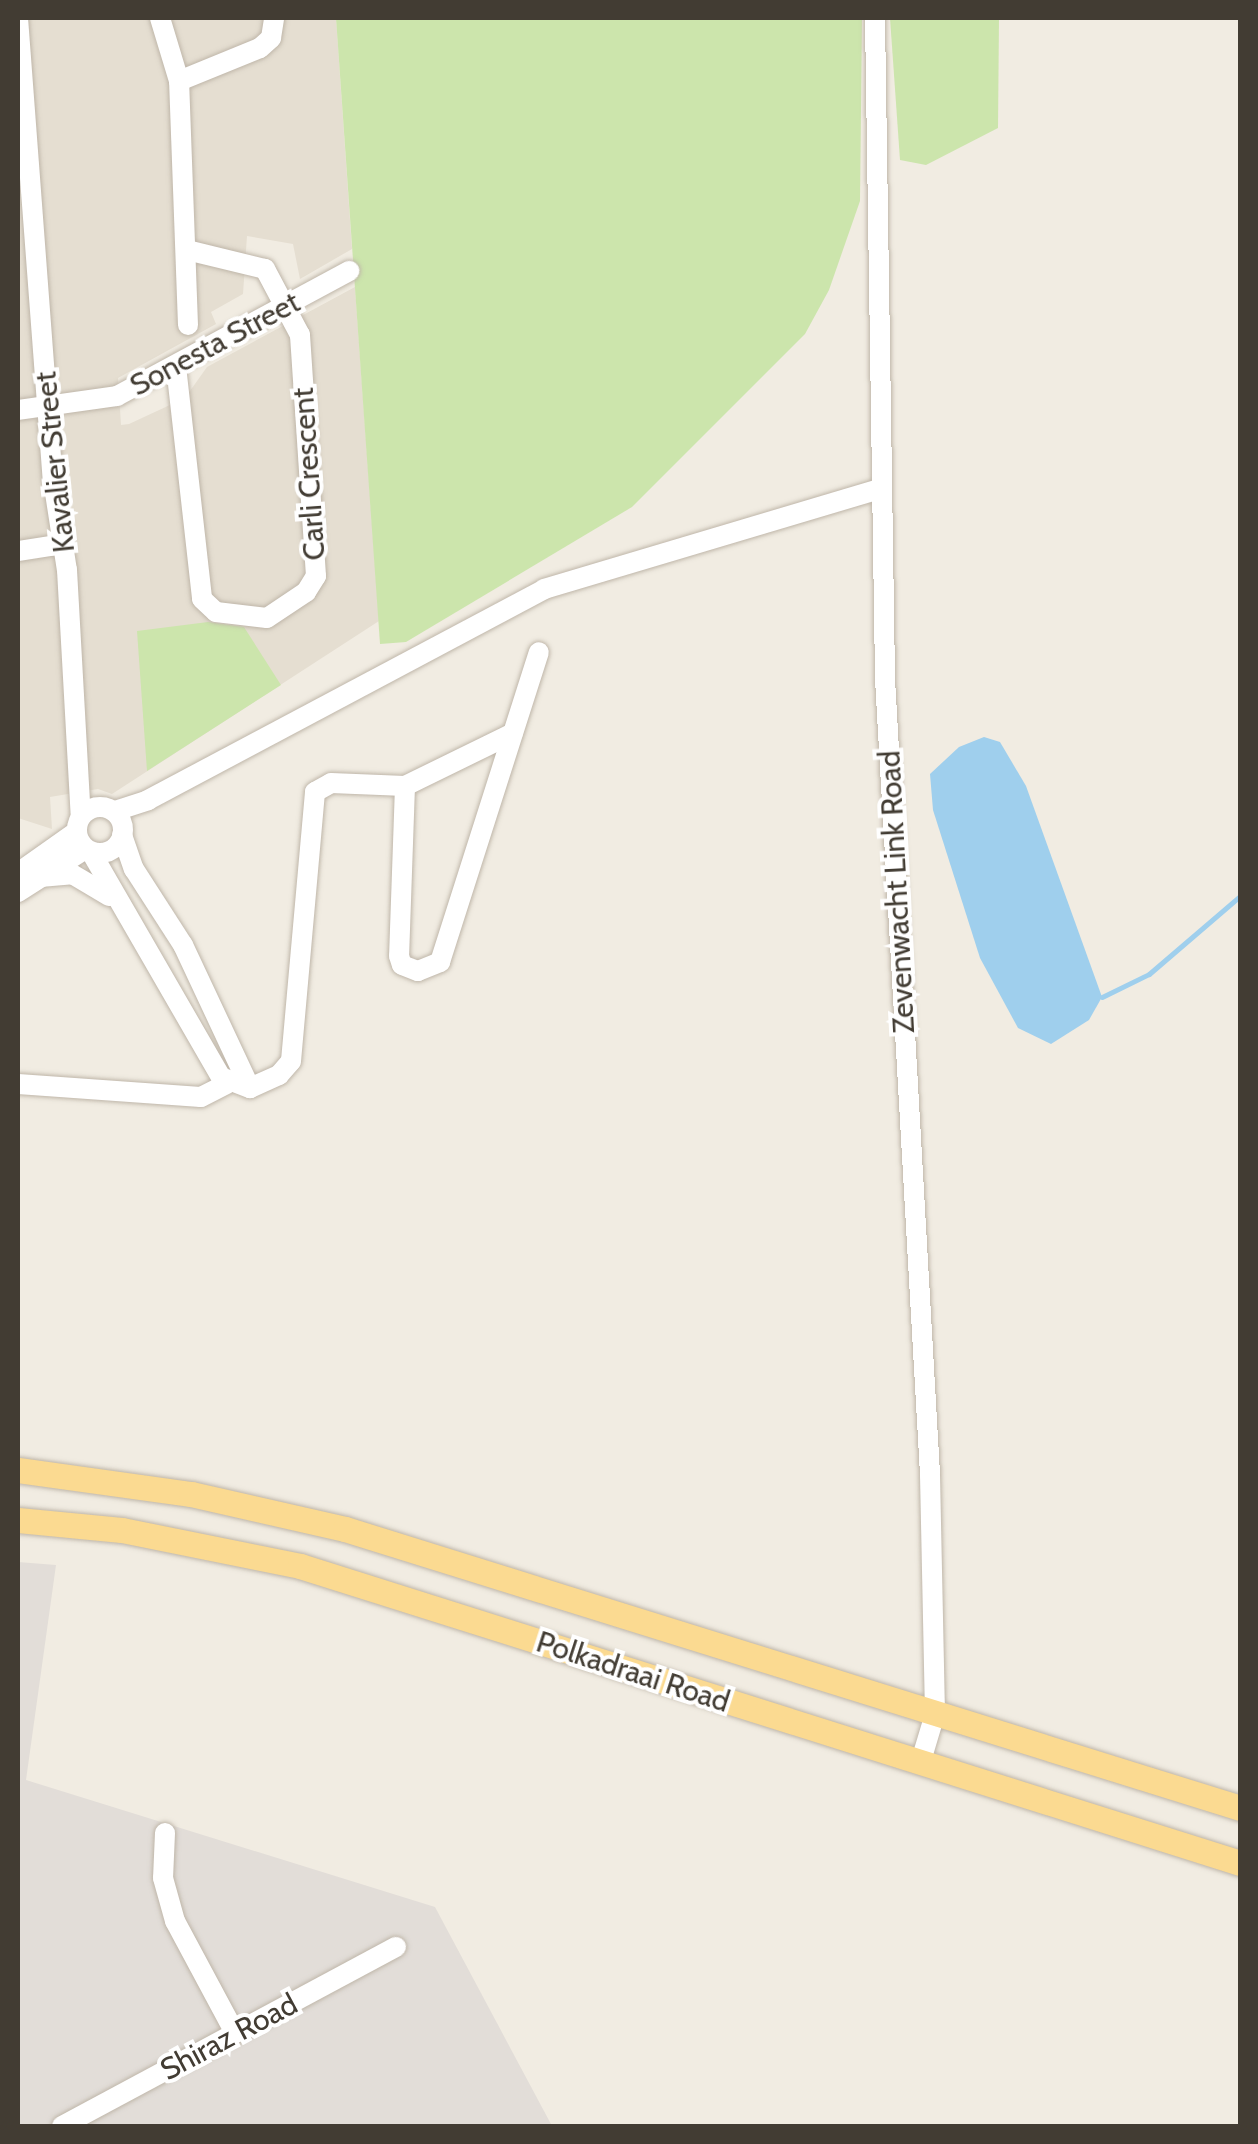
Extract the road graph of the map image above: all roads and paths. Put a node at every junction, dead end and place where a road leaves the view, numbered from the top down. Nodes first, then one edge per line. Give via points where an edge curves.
1 (18, 18) edge
2 (160, 18) edge
3 (274, 18) edge
4 (874, 18) edge
5 (180, 80) junction
6 (187, 250) junction
7 (349, 271) dead end
8 (286, 306) junction
9 (188, 325) dead end
10 (176, 366) junction
11 (47, 406) junction
12 (18, 410) edge
13 (880, 489) junction
14 (63, 544) junction
15 (18, 551) edge
16 (539, 652) dead end
17 (513, 733) junction
18 (404, 786) junction
19 (99, 829) junction
20 (18, 873) edge
21 (40, 877) junction
22 (18, 892) edge
23 (114, 900) junction
24 (18, 1084) edge
25 (228, 1084) junction
26 (250, 1088) junction
27 (18, 1470) edge
28 (18, 1520) edge
29 (934, 1714) junction
30 (920, 1764) junction
31 (1240, 1808) edge
32 (165, 1833) dead end
33 (1240, 1862) edge
34 (396, 1947) dead end
35 (235, 2033) junction
36 (62, 2126) edge

1 - 11 street, Kavalier Street
2 - 5 street
3 - 5 street via 267,44
4 - 13 street, Zevenwacht Link Road
5 - 6 street
6 - 8 street, Carli Crescent via 266,270
6 - 9 street
7 - 8 street, Sonesta Street
8 - 10 street, Sonesta Street
8 - 10 street, Carli Crescent via 300,335 317,569 306,592 267,618 216,612 202,599
10 - 11 street, Sonesta Street via 117,396
11 - 12 street, Sonesta Street
11 - 14 street, Kavalier Street
13 - 19 street via 544,589
13 - 29 street, Zevenwacht Link Road via 930,1475
14 - 15 street
14 - 19 street, Kavalier Street via 82,787
16 - 17 street
17 - 18 street
17 - 18 street via 440,962 418,971 402,965 399,956
18 - 26 street via 331,782 315,792 291,1061 279,1075
19 - 20 street
19 - 21 street
19 - 23 street
19 - 26 street via 183,944
21 - 22 street
21 - 23 street via 72,874
23 - 25 street
24 - 25 street via 201,1097
25 - 26 street
27 - 29 main road, Polkadraai Road via 191,1494 345,1529
28 - 30 main road, Polkadraai Road via 122,1530 300,1566
29 - 30 street, Zevenwacht Link Road
29 - 31 main road, Polkadraai Road
30 - 33 main road, Polkadraai Road
32 - 35 street via 163,1878 175,1920
34 - 35 street, Shiraz Road
35 - 36 street, Shiraz Road

